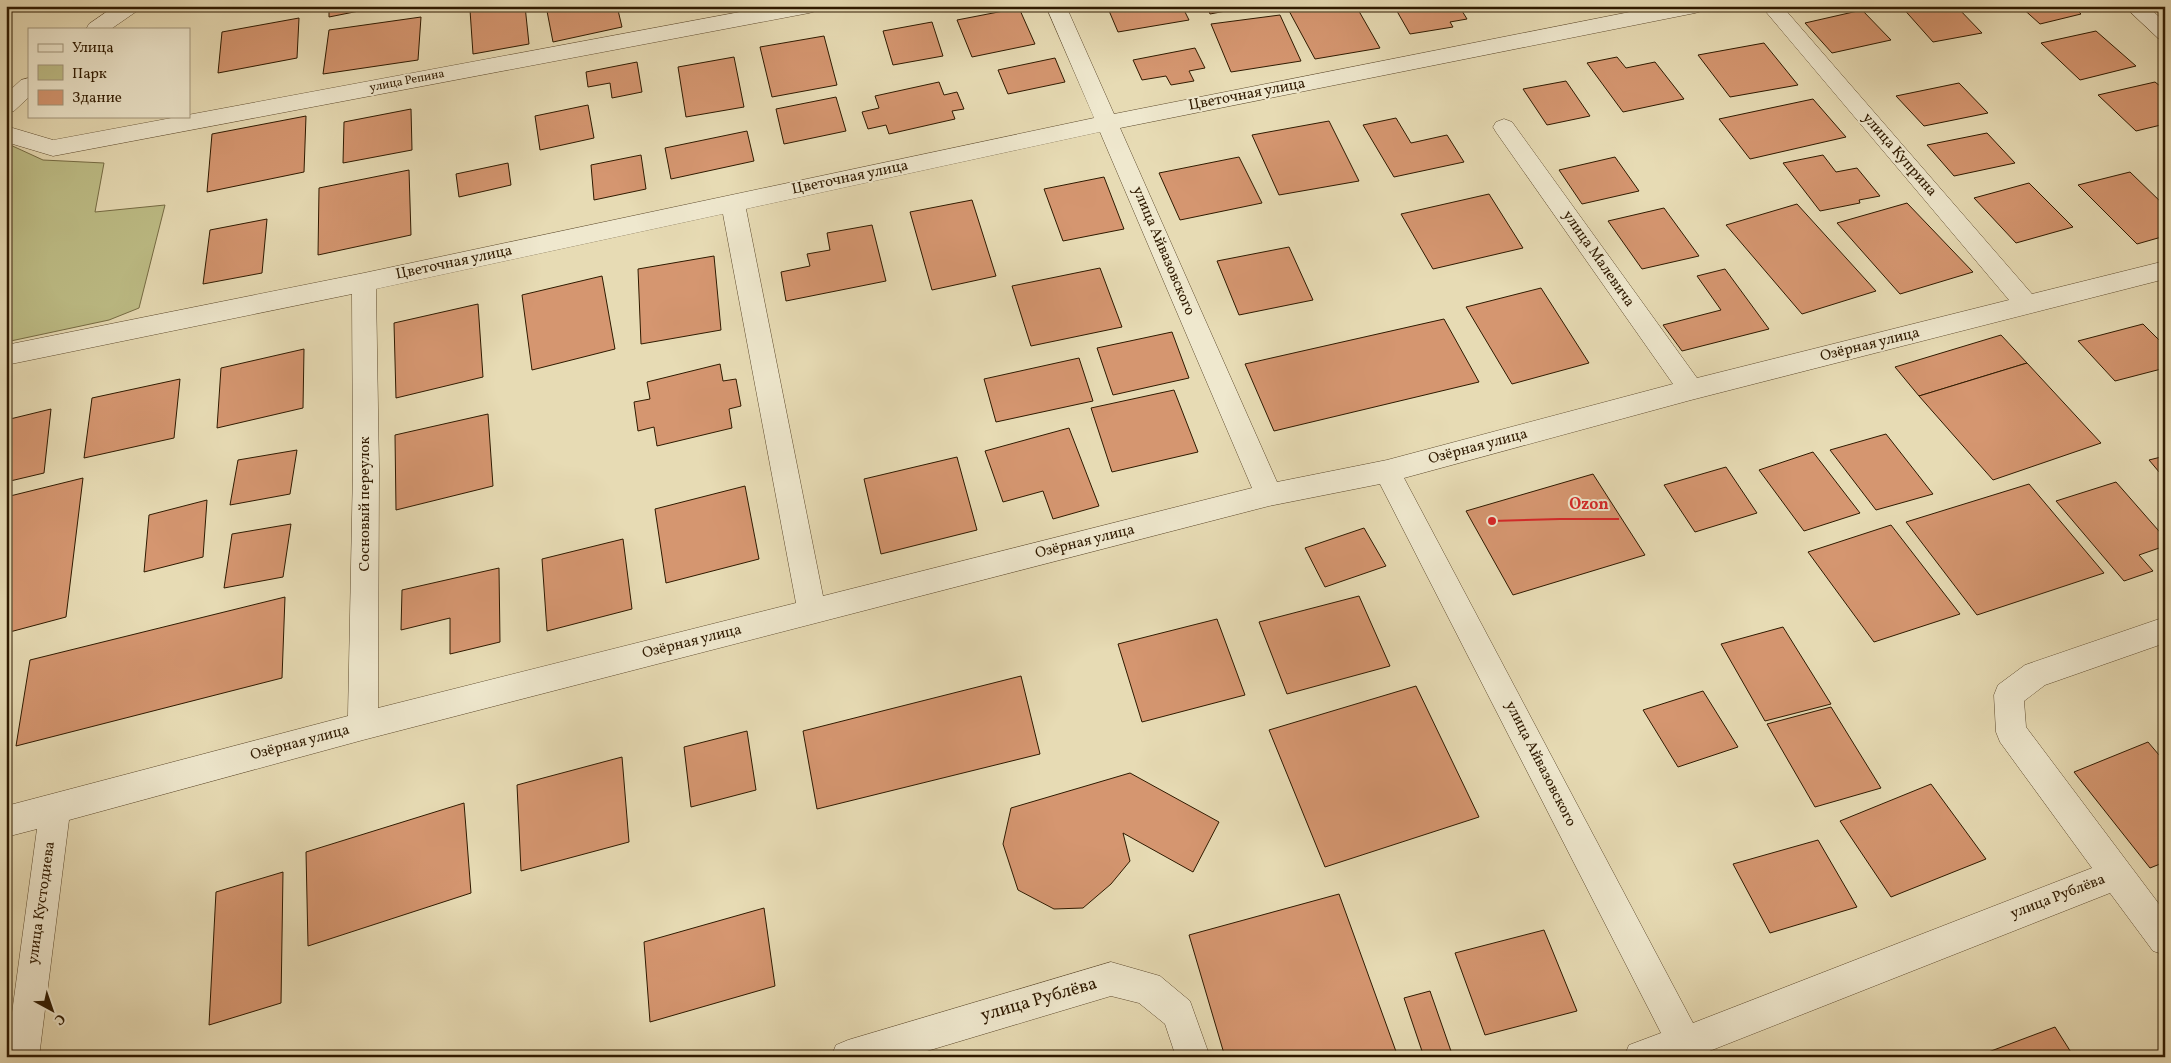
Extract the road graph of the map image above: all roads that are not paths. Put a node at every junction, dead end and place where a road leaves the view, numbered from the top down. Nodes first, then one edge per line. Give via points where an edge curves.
1 (130, 6) edge
2 (809, 6) edge
3 (1056, 6) edge
4 (1695, 6) edge
5 (1771, 6) edge
6 (2134, 6) edge
7 (97, 28) edge
8 (2165, 33) edge
9 (28, 86) edge
10 (6, 106) edge
11 (1107, 123) junction
12 (1504, 127) dead end
13 (6, 134) edge
14 (734, 203) junction
15 (2165, 270) edge
16 (364, 282) junction
17 (2027, 305) junction
18 (6, 355) edge
19 (1691, 390) junction
20 (1387, 471) junction
21 (1269, 495) junction
22 (812, 612) junction
23 (2165, 630) edge
24 (363, 726) junction
25 (55, 810) junction
26 (6, 822) edge
27 (2116, 875) junction
28 (2165, 939) edge
29 (1688, 1050) edge
30 (22, 1057) edge
31 (848, 1057) edge
32 (1193, 1057) edge
33 (1641, 1057) edge

1 - 7 street
2 - 13 street, улица Репина via 53,148
3 - 11 street, улица Айвазовского
4 - 11 street, Цветочная улица
5 - 17 street, улица Куприна
6 - 8 street
9 - 10 street
11 - 14 street, Цветочная улица
11 - 21 street, улица Айвазовского
12 - 19 street, улица Малевича
14 - 16 street, Цветочная улица
14 - 22 street
15 - 17 street, Озёрная улица
16 - 18 street, Цветочная улица
16 - 24 street, Сосновый переулок
17 - 19 street, Озёрная улица
19 - 20 street, Озёрная улица
20 - 21 street, Озёрная улица
20 - 29 street, улица Айвазовского
21 - 22 street, Озёрная улица
22 - 24 street, Озёрная улица
23 - 27 street, улица Рублёва via 2035,675 2009,695 2011,732
24 - 25 street, Озёрная улица
25 - 26 street, Озёрная улица
25 - 30 street, улица Кустодиева
27 - 28 street
27 - 29 street, улица Рублёва
29 - 33 street, улица Рублёва
31 - 32 street, улица Рублёва via 1111,979 1148,988 1178,1013

